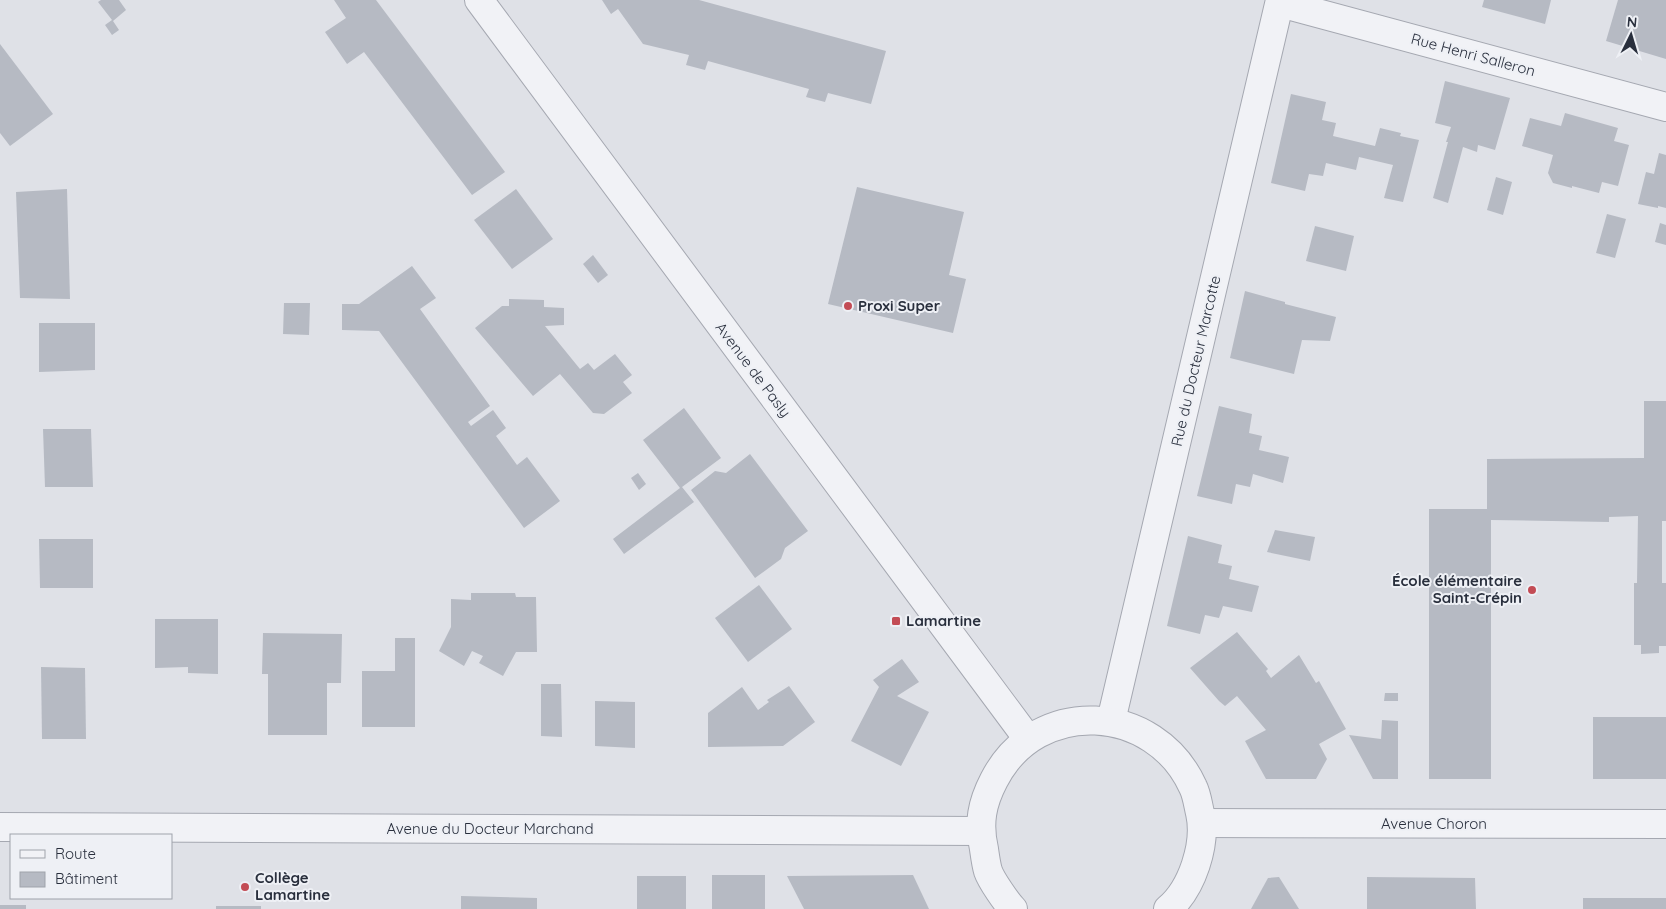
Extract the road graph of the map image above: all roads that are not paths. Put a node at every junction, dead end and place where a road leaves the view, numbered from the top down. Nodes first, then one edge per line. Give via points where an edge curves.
1 (479, 0) edge
2 (1280, 1) edge
3 (1666, 107) edge
4 (1111, 721) junction
5 (1028, 739) junction
6 (1202, 824) junction
7 (1666, 824) edge
8 (0, 827) edge
9 (980, 831) junction
10 (1012, 909) edge
11 (1168, 909) edge

1 - 5 street, Avenue de Pasly
2 - 3 street, Rue Henri Salleron
2 - 4 street, Rue du Docteur Marcotte
4 - 5 street via 1082,720 1054,726
4 - 6 street via 1146,734 1174,757 1194,788
5 - 9 street via 1002,764 985,796
6 - 7 street, Avenue Choron
6 - 11 street via 1197,865 1177,901
8 - 9 street, Avenue du Docteur Marchand
9 - 10 street via 988,873

